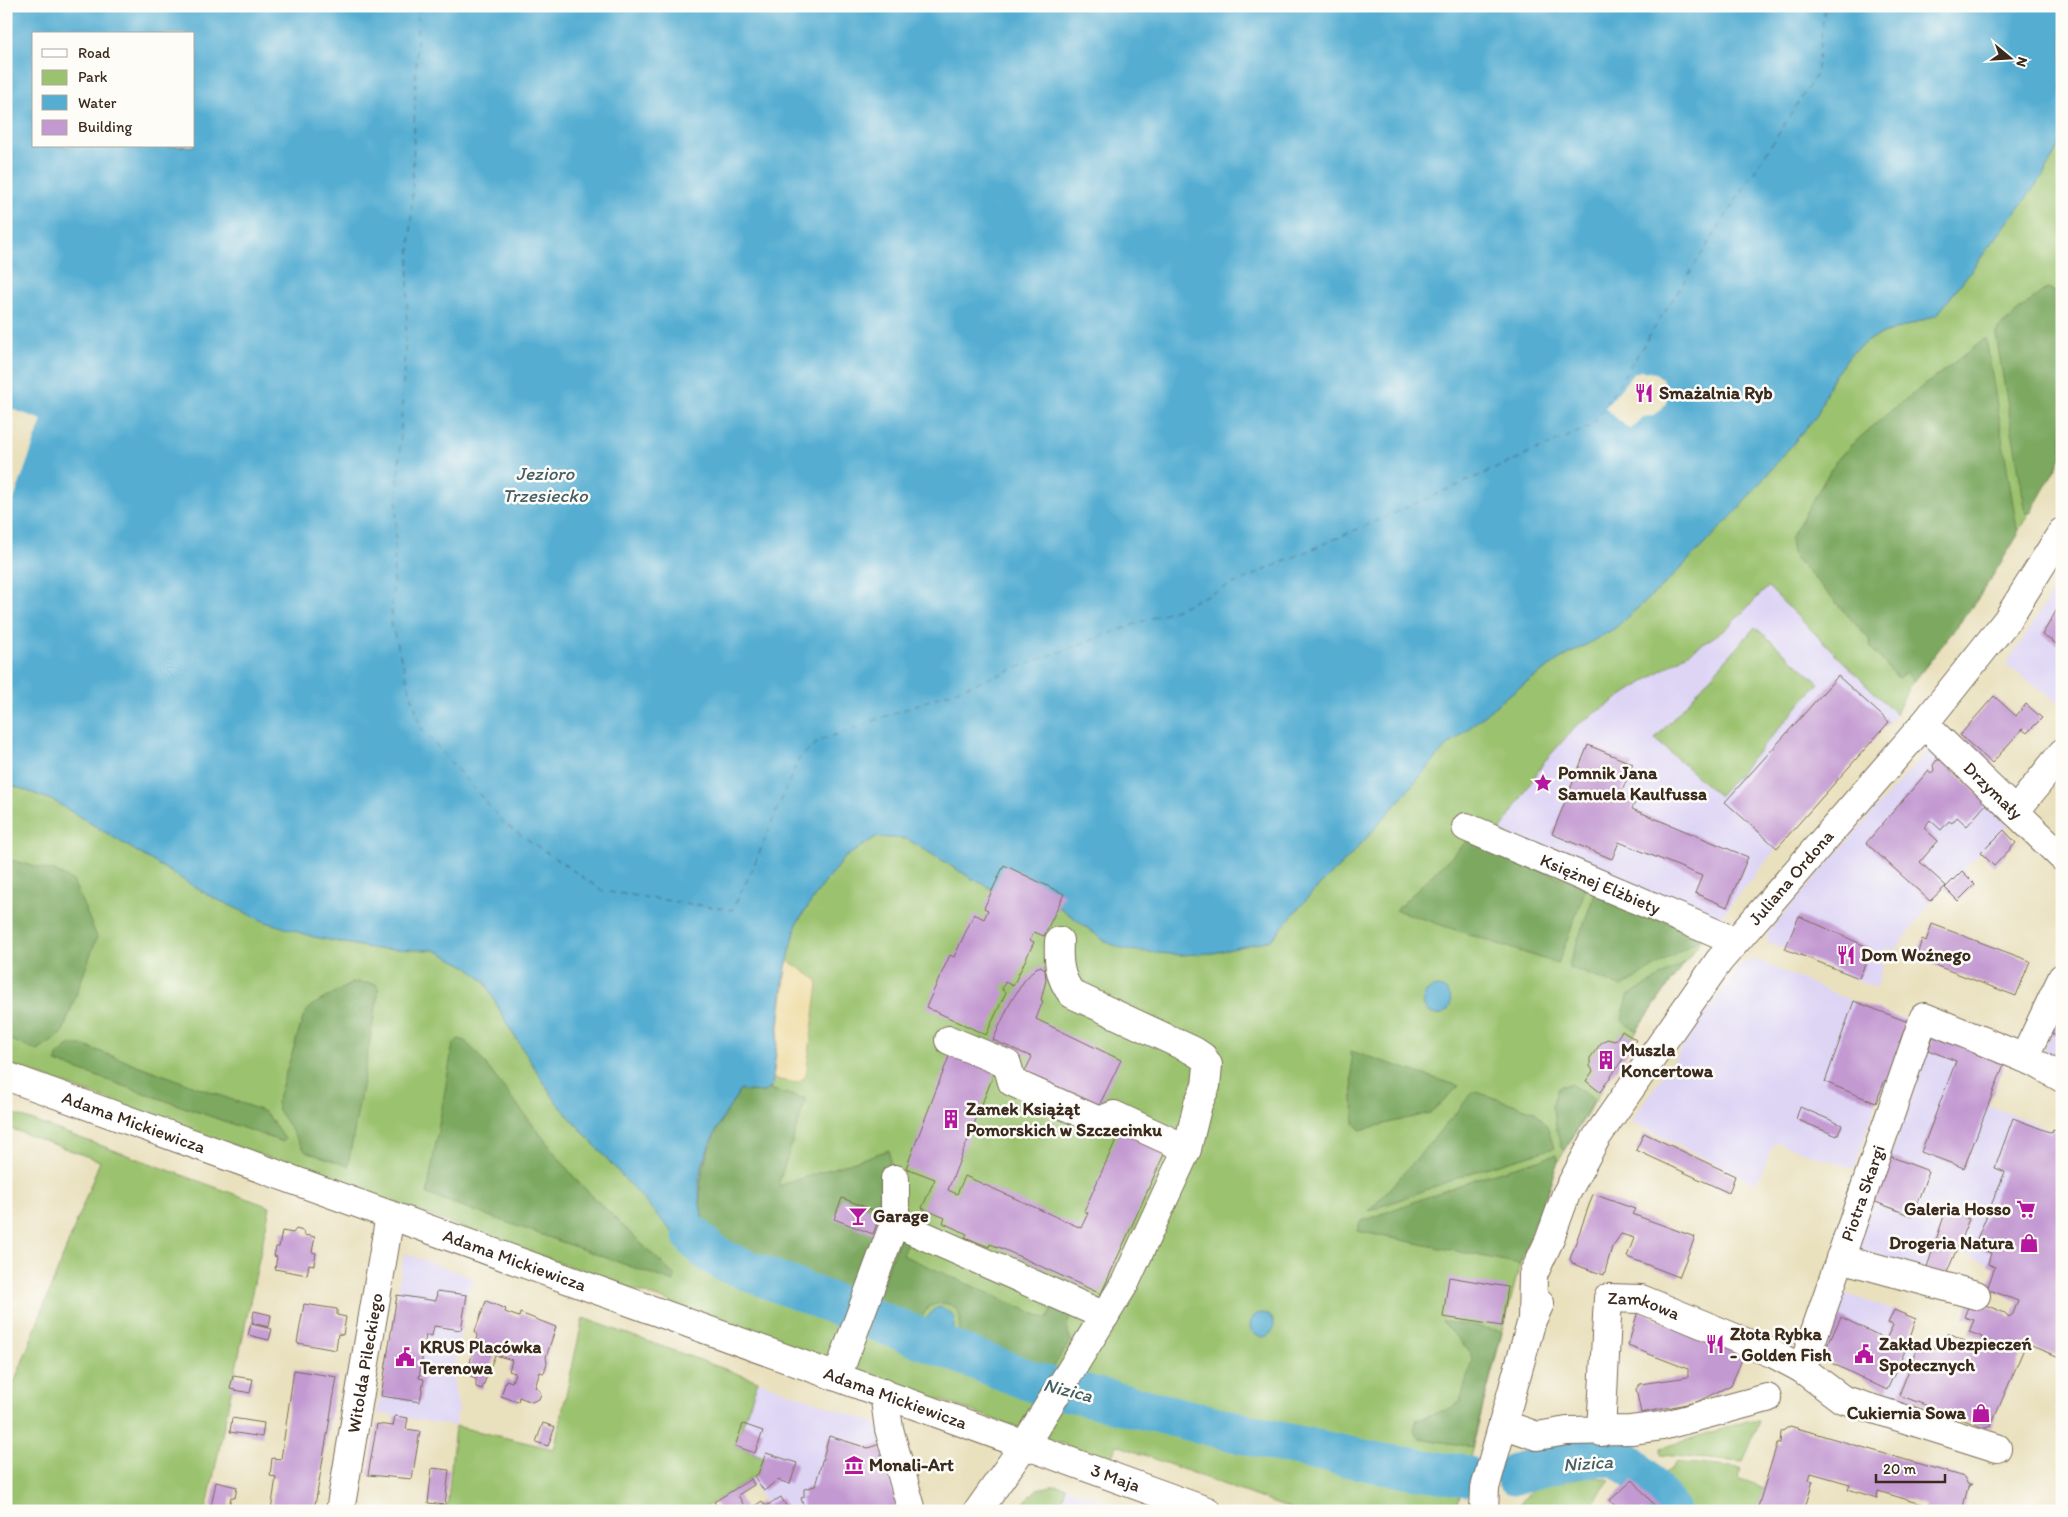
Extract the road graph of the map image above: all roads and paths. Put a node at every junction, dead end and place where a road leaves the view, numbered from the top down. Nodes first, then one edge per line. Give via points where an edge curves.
1 (2062, 532) edge
2 (1924, 724) junction
3 (2062, 753) edge
4 (2015, 812) junction
5 (1466, 828) dead end
6 (2062, 857) edge
7 (1059, 940) dead end
8 (1734, 940) junction
9 (2062, 978) edge
10 (949, 1040) dead end
11 (2024, 1058) junction
12 (6, 1076) edge
13 (2058, 1077) edge
14 (1187, 1149) junction
15 (895, 1180) dead end
16 (390, 1215) junction
17 (895, 1227) junction
18 (1840, 1258) junction
19 (1976, 1295) dead end
20 (1105, 1316) junction
21 (1810, 1375) junction
22 (838, 1376) junction
23 (884, 1394) junction
24 (1767, 1398) dead end
25 (1503, 1424) junction
26 (1601, 1432) junction
27 (1025, 1444) junction
28 (1997, 1448) dead end
29 (1480, 1503) edge
30 (1167, 1504) edge
31 (340, 1511) edge
32 (912, 1511) edge
33 (978, 1511) edge
34 (1207, 1511) edge

1 - 2 street, Juliana Ordona via 2007,620
2 - 4 street, Drzymały
2 - 8 street, Juliana Ordona
3 - 4 street
4 - 6 street, Drzymały
5 - 8 street, Księżnej Elżbiety
7 - 14 street via 1060,973 1072,994 1194,1051 1208,1065 1206,1086
8 - 25 street, Juliana Ordona via 1596,1138 1566,1194 1549,1241 1551,1278 1532,1320
9 - 11 street
10 - 14 street via 1007,1064 1012,1082 1020,1086 1099,1122 1114,1115
11 - 13 street
11 - 18 street, Piotra Skargi via 1924,1017
12 - 16 street, Adama Mickiewicza
14 - 20 street via 1125,1282
15 - 17 street
16 - 22 street, Adama Mickiewicza
16 - 31 street, Witolda Pileckiego
17 - 20 street via 905,1226
17 - 22 street
18 - 19 street
18 - 21 street, Piotra Skargi
20 - 27 street
21 - 26 street, Zamkowa via 1774,1354 1641,1299 1608,1298
21 - 28 street via 1842,1399
22 - 23 street, Adama Mickiewicza
23 - 27 street, Adama Mickiewicza
23 - 32 street via 889,1429
24 - 26 street via 1662,1426
25 - 26 street via 1537,1436 1567,1431
25 - 29 street, Juliana Ordona
27 - 30 street, 3 Maja
27 - 33 street
30 - 34 street, 3 Maja

